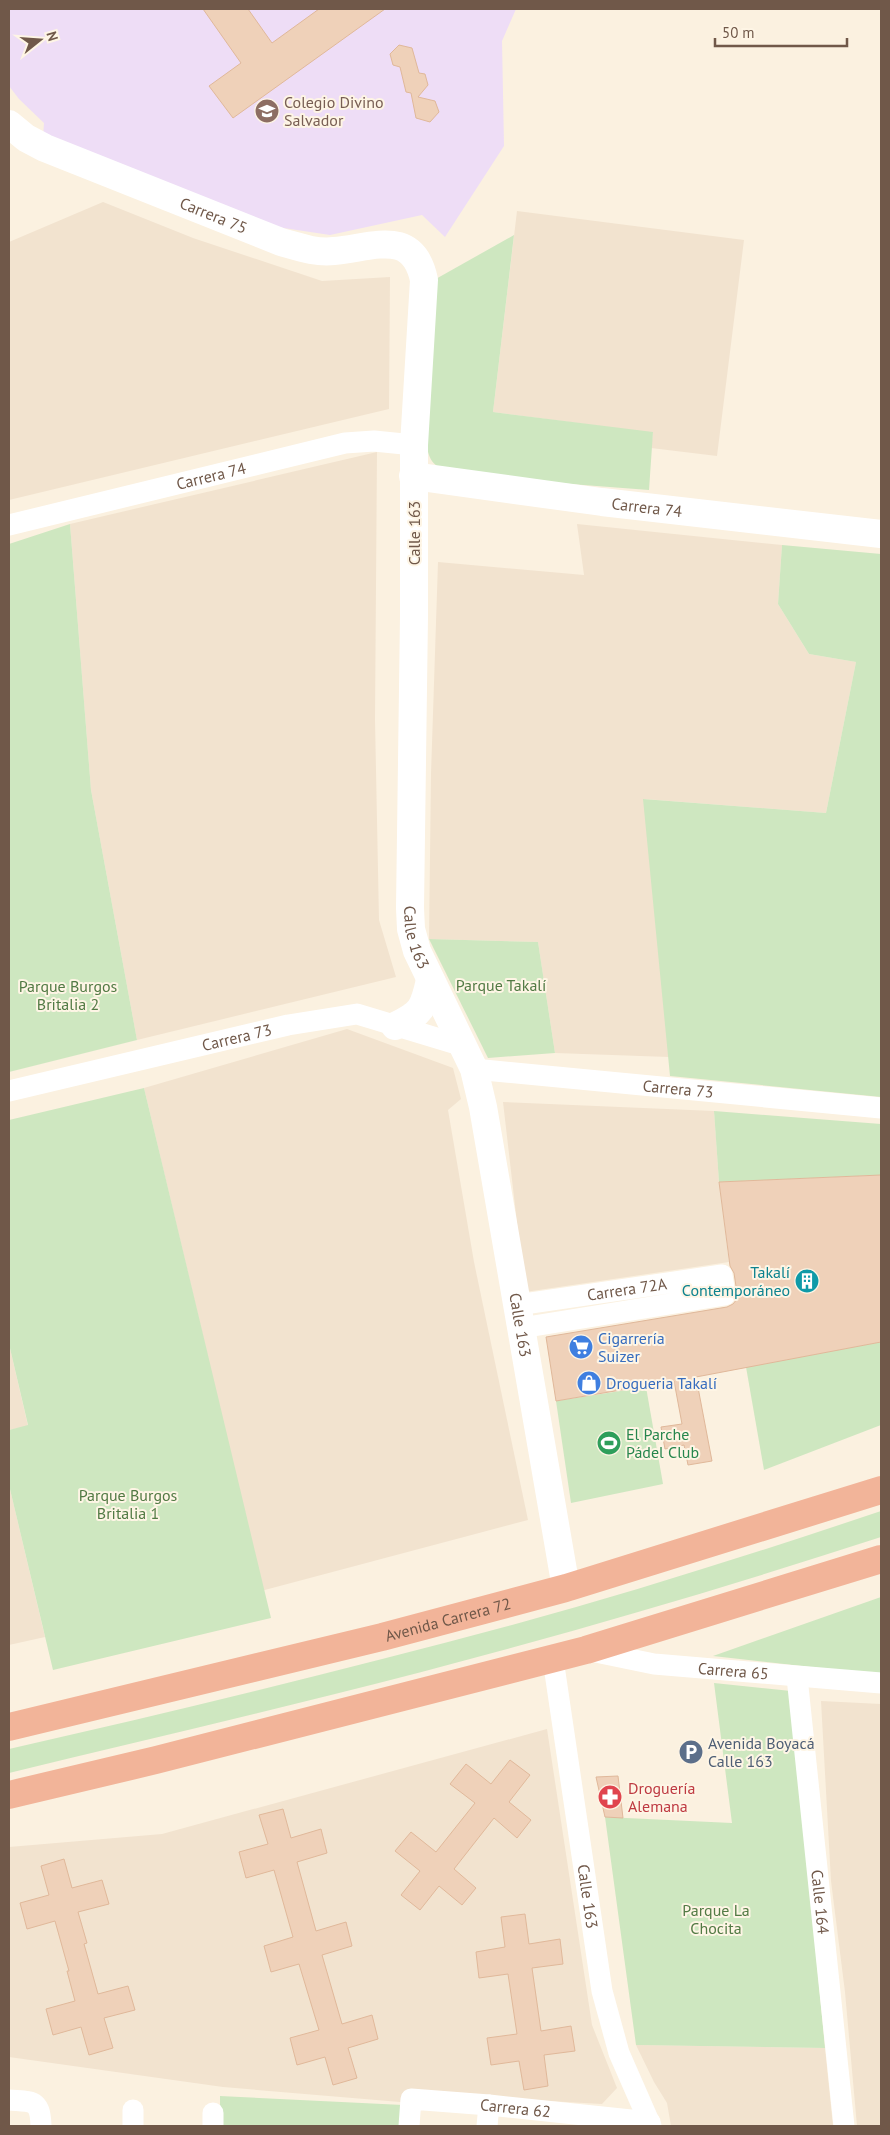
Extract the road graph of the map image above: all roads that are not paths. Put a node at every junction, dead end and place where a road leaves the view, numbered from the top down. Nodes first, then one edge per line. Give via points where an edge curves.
1 (9, 124) edge
2 (421, 267) joint
3 (414, 445) junction
4 (413, 476) junction
5 (9, 525) edge
6 (881, 534) edge
7 (430, 980) junction
8 (395, 1026) junction
9 (469, 1058) junction
10 (9, 1091) edge
11 (881, 1108) edge
12 (572, 1297) junction
13 (519, 1316) junction
14 (576, 1319) junction
15 (881, 1490) edge
16 (881, 1559) edge
17 (566, 1588) junction
18 (586, 1650) junction
19 (553, 1659) junction
20 (797, 1677) junction
21 (881, 1683) edge
22 (9, 1727) edge
23 (9, 1795) edge
24 (9, 2100) edge
25 (489, 2105) junction
26 (40, 2119) edge
27 (565, 2120) edge
28 (651, 2124) edge
29 (409, 2126) edge
30 (487, 2126) edge
31 (844, 2126) edge

1 - 2 street, Carrera 75 via 45,148 281,242 315,251 393,244 406,249
2 - 3 street, Calle 163 via 424,280
3 - 4 street, Calle 163
3 - 5 street, Carrera 74 via 374,441 345,443
4 - 6 street, Carrera 74 via 592,501
4 - 7 street, Calle 163 via 410,908 416,951
7 - 8 street via 421,1009
7 - 9 street, Calle 163
8 - 9 street, Carrera 73
8 - 10 street, Carrera 73 via 357,1014 288,1025
9 - 11 street, Carrera 73
9 - 13 street, Calle 163 via 483,1107
12 - 13 street, Carrera 72A
12 - 14 street, Carrera 72A
12 - 14 street, Carrera 72A via 722,1275 725,1295
13 - 14 street, Carrera 72A
13 - 17 street, Calle 163
15 - 17 highway, Avenida Carrera 72
16 - 18 highway
17 - 22 highway, Avenida Carrera 72 via 373,1639
18 - 19 highway
18 - 20 street, Carrera 65 via 654,1664
19 - 23 highway
19 - 28 street, Calle 163 via 602,1991 619,2053
20 - 21 street, Carrera 65
20 - 31 street, Calle 164
24 - 26 street via 32,2102 38,2106
25 - 27 street, Carrera 62
25 - 29 street, Carrera 62 via 411,2099
25 - 30 street
27 - 28 street, Carrera 62

